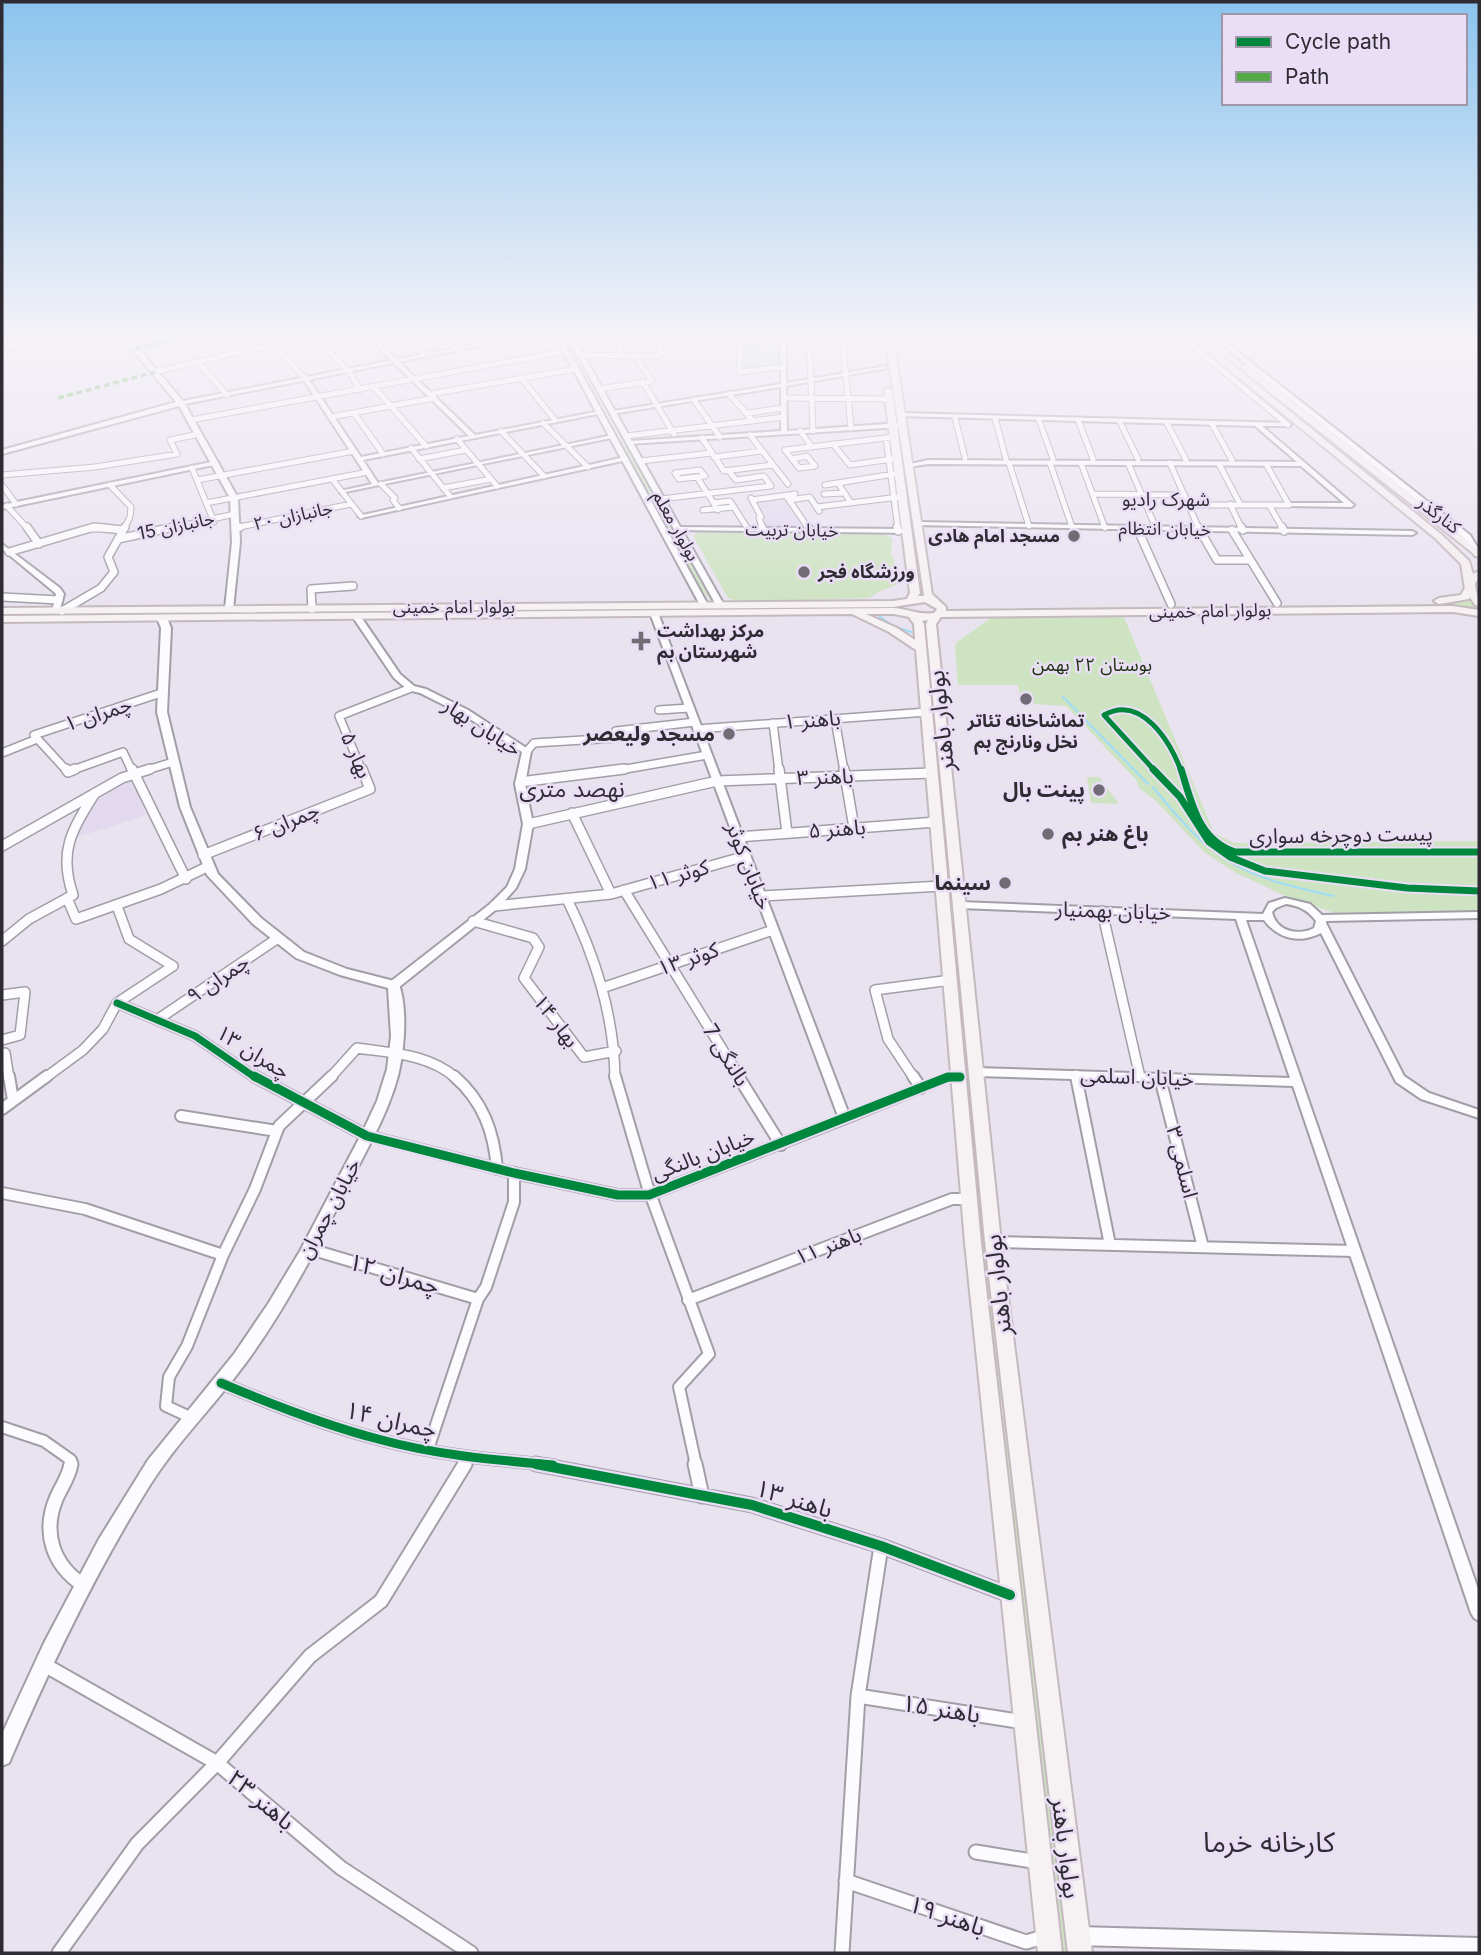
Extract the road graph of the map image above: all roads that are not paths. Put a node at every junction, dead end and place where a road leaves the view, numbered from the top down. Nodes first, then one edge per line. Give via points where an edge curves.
1 (99, 427) edge
2 (195, 427) edge
3 (338, 427) edge
4 (364, 427) edge
5 (410, 427) edge
6 (464, 427) edge
7 (521, 427) edge
8 (547, 427) edge
9 (607, 427) edge
10 (621, 427) edge
11 (670, 427) edge
12 (702, 427) edge
13 (713, 427) edge
14 (784, 427) edge
15 (858, 427) edge
16 (894, 427) edge
17 (896, 427) edge
18 (957, 427) edge
19 (997, 427) edge
20 (1042, 427) edge
21 (1080, 427) edge
22 (1123, 427) edge
23 (1169, 427) edge
24 (1214, 427) edge
25 (1259, 427) edge
26 (1304, 427) edge
27 (1323, 427) edge
28 (1325, 427) edge
29 (851, 428) joint
30 (813, 430) joint
31 (501, 431) junction
32 (672, 431) junction
33 (800, 431) junction
34 (784, 433) junction
35 (199, 434) junction
36 (750, 435) junction
37 (473, 436) junction
38 (720, 437) junction
39 (702, 438) junction
40 (890, 438) junction
41 (457, 439) junction
42 (628, 440) junction
43 (678, 440) junction
44 (615, 441) junction
45 (833, 444) junction
46 (426, 446) junction
47 (567, 446) junction
48 (812, 447) junction
49 (411, 448) junction
50 (3, 450) edge
51 (466, 450) junction
52 (354, 451) junction
53 (762, 451) junction
54 (383, 454) junction
55 (524, 455) junction
56 (713, 455) junction
57 (791, 458) dead end
58 (964, 458) junction
59 (359, 459) junction
60 (419, 459) junction
61 (625, 459) junction
62 (1093, 459) junction
63 (1138, 459) junction
64 (900, 460) junction
65 (927, 460) junction
66 (1186, 460) junction
67 (1232, 460) junction
68 (640, 461) junction
69 (1008, 461) junction
70 (1051, 461) junction
71 (1105, 461) junction
72 (1283, 462) junction
73 (1300, 462) junction
74 (216, 463) junction
75 (1081, 463) junction
76 (1128, 463) junction
77 (1170, 463) junction
78 (478, 464) junction
79 (1219, 464) junction
80 (1266, 464) junction
81 (773, 465) junction
82 (588, 467) junction
83 (192, 468) junction
84 (727, 471) junction
85 (368, 472) junction
86 (432, 474) junction
87 (895, 474) junction
88 (2, 475) edge
89 (223, 476) junction
90 (544, 476) junction
91 (697, 477) dead end
92 (751, 478) junction
93 (332, 479) junction
94 (491, 479) junction
95 (197, 480) junction
96 (838, 483) junction
97 (378, 484) junction
98 (788, 484) dead end
99 (2, 485) edge
100 (110, 485) junction
101 (497, 486) junction
102 (443, 488) junction
103 (758, 488) junction
104 (743, 489) junction
105 (342, 492) junction
106 (707, 493) junction
107 (843, 493) junction
108 (1093, 494) junction
109 (1141, 495) junction
110 (1185, 495) junction
111 (450, 496) junction
112 (898, 497) junction
113 (234, 498) junction
114 (787, 498) junction
115 (661, 499) junction
116 (752, 500) junction
117 (206, 503) junction
118 (351, 503) junction
119 (713, 503) junction
120 (847, 503) junction
121 (16, 504) junction
122 (1190, 505) junction
123 (1230, 505) junction
124 (1240, 505) junction
125 (1269, 505) junction
126 (1289, 505) junction
127 (4, 507) edge
128 (398, 508) junction
129 (734, 508) junction
130 (703, 510) dead end
131 (718, 510) junction
132 (235, 514) junction
133 (360, 516) joint
134 (214, 521) junction
135 (917, 524) junction
136 (1029, 526) junction
137 (1072, 527) junction
138 (1105, 527) junction
139 (235, 528) junction
140 (1137, 528) junction
141 (1156, 528) junction
142 (678, 529) junction
143 (748, 529) junction
144 (1200, 529) junction
145 (123, 530) junction
146 (763, 530) junction
147 (810, 530) junction
148 (1232, 530) junction
149 (1243, 530) junction
150 (902, 531) junction
151 (1284, 531) junction
152 (1412, 533) dead end
153 (118, 539) junction
154 (39, 544) junction
155 (2, 546) edge
156 (9, 552) junction
157 (1479, 554) edge
158 (910, 559) junction
159 (922, 559) junction
160 (1251, 560) junction
161 (1479, 574) edge
162 (1470, 585) junction
163 (353, 586) dead end
164 (2, 597) edge
165 (1277, 603) junction
166 (1479, 603) edge
167 (1171, 604) junction
168 (59, 607) junction
169 (312, 608) junction
170 (710, 608) junction
171 (861, 608) junction
172 (909, 608) junction
173 (229, 609) junction
174 (936, 609) junction
175 (955, 609) junction
176 (2, 611) edge
177 (429, 611) junction
178 (849, 612) junction
179 (654, 613) junction
180 (1479, 613) edge
181 (608, 614) junction
182 (356, 616) junction
183 (162, 618) junction
184 (2, 619) edge
185 (921, 649) junction
186 (411, 688) junction
187 (162, 693) junction
188 (689, 708) junction
189 (659, 710) dead end
190 (926, 712) junction
191 (835, 719) junction
192 (773, 723) junction
193 (696, 725) junction
194 (35, 737) junction
195 (531, 747) junction
196 (2, 753) edge
197 (707, 755) junction
198 (173, 761) junction
199 (932, 773) junction
200 (134, 774) junction
201 (845, 776) junction
202 (780, 779) junction
203 (717, 781) junction
204 (520, 782) junction
205 (370, 789) joint
206 (95, 793) junction
207 (942, 796) junction
208 (572, 813) junction
209 (936, 822) junction
210 (528, 824) junction
211 (854, 828) junction
212 (787, 833) junction
213 (738, 837) junction
214 (2, 846) edge
215 (746, 856) junction
216 (206, 860) junction
217 (186, 879) junction
218 (942, 886) junction
219 (624, 890) junction
220 (611, 894) junction
221 (760, 895) junction
222 (70, 896) junction
223 (567, 899) junction
224 (960, 905) junction
225 (117, 906) junction
226 (494, 906) junction
227 (1102, 911) junction
228 (1479, 915) edge
229 (1240, 916) junction
230 (1267, 917) junction
231 (473, 921) junction
232 (1321, 921) junction
233 (773, 930) junction
234 (278, 938) junction
235 (2, 941) edge
236 (670, 965) junction
237 (951, 980) junction
238 (394, 985) junction
239 (602, 988) junction
240 (2, 995) edge
241 (117, 1003) junction
242 (157, 1020) junction
243 (2, 1040) edge
244 (615, 1051) junction
245 (4, 1053) edge
246 (396, 1054) junction
247 (977, 1072) junction
248 (1076, 1075) junction
249 (960, 1077) junction
250 (1140, 1077) junction
251 (1160, 1078) junction
252 (1297, 1082) junction
253 (921, 1088) junction
254 (13, 1100) junction
255 (303, 1103) junction
256 (2, 1109) edge
257 (1479, 1114) edge
258 (181, 1116) dead end
259 (845, 1119) junction
260 (277, 1131) junction
261 (368, 1136) junction
262 (781, 1145) junction
263 (497, 1169) junction
264 (514, 1173) junction
265 (2, 1193) edge
266 (649, 1195) junction
267 (970, 1199) junction
268 (993, 1242) junction
269 (1110, 1245) junction
270 (1203, 1247) junction
271 (310, 1250) junction
272 (1355, 1251) junction
273 (223, 1255) junction
274 (478, 1299) junction
275 (688, 1300) junction
276 (221, 1383) junction
277 (989, 1406) junction
278 (1012, 1407) junction
279 (190, 1417) junction
280 (2, 1427) edge
281 (428, 1449) junction
282 (469, 1457) junction
283 (559, 1466) joint
284 (702, 1496) junction
285 (881, 1546) junction
286 (83, 1585) junction
287 (1010, 1595) junction
288 (1479, 1613) edge
289 (41, 1663) junction
290 (858, 1696) junction
291 (1024, 1722) junction
292 (2, 1756) edge
293 (218, 1763) junction
294 (976, 1852) dead end
295 (1040, 1862) junction
296 (846, 1881) junction
297 (1049, 1944) edge
298 (1078, 1944) edge
299 (1479, 1947) edge
300 (1426, 1950) edge
301 (60, 1953) edge
302 (471, 1953) edge
303 (842, 1953) edge

1 - 50 main road
2 - 35 main road
3 - 52 street
4 - 54 street
5 - 46 street
6 - 37 street
7 - 31 street
8 - 47 street
9 - 44 main road, بولوار معلم
10 - 42 main road, بولوار معلم
11 - 32 street
12 - 32 street
13 - 38 street
14 - 34 street
15 - 29 street
16 - 40 main road
17 - 64 main road
18 - 58 street
19 - 69 street
20 - 70 street
21 - 62 street
22 - 63 street
23 - 66 street
24 - 67 street
25 - 73 street
26 - 162 highway via 1439,537 1466,563
27 - 157 highway
28 - 157 street, کنارگذر via 1467,537
29 - 30 street
30 - 33 street
31 - 37 street
31 - 55 street
32 - 42 street
32 - 43 street
33 - 34 street
33 - 48 street
34 - 36 street
35 - 74 main road
35 - 88 street via 170,440 177,454
36 - 38 street
36 - 53 street
37 - 41 street
38 - 39 street
39 - 43 street
39 - 56 street
40 - 45 street
40 - 64 main road
41 - 46 street
41 - 51 street
42 - 43 street
42 - 44 main road
42 - 68 main road, بولوار معلم
44 - 47 street
44 - 61 main road, بولوار معلم
45 - 48 street
45 - 64 street via 850,465
46 - 49 street
47 - 55 street
47 - 82 street
48 - 57 street via 785,450
49 - 54 street
49 - 60 street
51 - 60 street
51 - 78 street
52 - 59 street
52 - 89 street
53 - 56 street
53 - 81 street
54 - 59 street
55 - 78 street
55 - 90 street
56 - 68 street
56 - 84 street
58 - 65 street
58 - 69 street
59 - 85 street
60 - 86 street
61 - 82 street
61 - 170 main road, بولوار معلم
62 - 70 street
62 - 71 street
63 - 66 street
63 - 71 street
64 - 65 street
64 - 87 main road, بولوار باهنر
64 - 135 main road, بولوار باهنر
65 - 69 street
66 - 67 street
67 - 72 street
68 - 115 main road, بولوار معلم
69 - 70 street
69 - 136 street
70 - 75 street
70 - 137 street
71 - 75 street
71 - 76 street
72 - 73 street
72 - 80 street
73 - 126 street via 1351,506
74 - 83 street
74 - 89 main road
75 - 108 street
76 - 77 street
76 - 109 street
77 - 79 street
77 - 110 street
78 - 86 street
78 - 94 street
79 - 80 street
79 - 124 street
80 - 126 street
81 - 84 street
81 - 98 street
82 - 90 street
83 - 95 street
83 - 100 street
84 - 92 street via 736,480
85 - 93 street
85 - 97 street
86 - 97 street
86 - 102 street
87 - 96 street
87 - 112 main road, بولوار باهنر
89 - 95 street
89 - 113 main road
90 - 101 street
91 - 106 street
92 - 103 street
92 - 103 street via 764,476 771,486
93 - 105 street
93 - 113 street
94 - 101 street
94 - 102 street
95 - 117 street
96 - 107 street
96 - 107 street via 825,482 828,494
97 - 105 street
97 - 128 street via 393,496
99 - 121 street
100 - 121 street
100 - 145 street via 131,507
101 - 111 street
102 - 111 street
103 - 104 street
104 - 106 street
104 - 116 street
105 - 118 street
106 - 115 street
106 - 119 street
107 - 120 street
108 - 109 street
108 - 138 street
109 - 110 street
109 - 141 street
110 - 122 street
111 - 128 street
112 - 120 street
112 - 150 main road, بولوار باهنر
113 - 117 street
113 - 132 main road
114 - 116 street
114 - 120 street via 810,498 821,513 848,509
114 - 147 street
115 - 142 main road, بولوار معلم
116 - 146 street
117 - 134 street
118 - 133 street
118 - 139 street, جانبازان ۲۰
119 - 129 street via 730,501
119 - 131 street
121 - 127 street
122 - 123 street
122 - 144 street
123 - 124 street
123 - 149 street
124 - 125 street
125 - 126 street
125 - 151 street
127 - 154 street
128 - 133 street
129 - 131 street
129 - 143 street
130 - 131 street
132 - 134 street, جانبازان 15
132 - 139 main road
134 - 153 street, جانبازان 15
135 - 136 street, خیابان انتظام
135 - 159 main road, بولوار باهنر
136 - 137 street, خیابان انتظام
137 - 138 street, خیابان انتظام
138 - 140 street, خیابان انتظام
139 - 173 main road
140 - 141 street, خیابان انتظام
140 - 167 street
141 - 144 street, خیابان انتظام
142 - 143 street, خیابان تربیت
142 - 170 main road, بولوار معلم
143 - 146 street, خیابان تربیت
144 - 148 street, خیابان انتظام
144 - 160 street via 1217,560
145 - 153 street
145 - 154 street via 94,527
146 - 147 street, خیابان تربیت
147 - 150 street, خیابان تربیت
148 - 149 street, خیابان انتظام
148 - 160 street
149 - 151 street, خیابان انتظام
150 - 158 main road, بولوار باهنر
151 - 152 street, خیابان انتظام
153 - 168 street via 108,557 114,572 101,588
154 - 156 street
155 - 156 street
156 - 168 street via 57,590
158 - 159 main road
158 - 172 main road, بولوار باهنر via 915,593
159 - 174 main road, بولوار باهنر via 927,594
160 - 165 street
161 - 162 highway
162 - 165 main road, بولوار امام خمینی via 1465,597 1447,601
162 - 166 highway
163 - 169 street via 311,589
164 - 168 street
165 - 167 main road, بولوار امام خمینی
167 - 175 main road, بولوار امام خمینی
168 - 173 main road, بولوار امام خمینی
168 - 176 main road, بولوار امام خمینی
169 - 173 main road, بولوار امام خمینی
169 - 177 main road, بولوار امام خمینی
170 - 171 main road, بولوار امام خمینی
170 - 177 main road, بولوار امام خمینی
170 - 178 main road, بولوار امام خمینی
170 - 179 main road, بولوار امام خمینی
170 - 181 main road
171 - 172 main road, بولوار امام خمینی
171 - 178 main road, بولوار امام خمینی
172 - 174 main road
172 - 174 main road
172 - 185 main road, بولوار باهنر via 919,624
174 - 175 main road, بولوار امام خمینی
174 - 207 main road, بولوار باهنر via 931,624
175 - 180 main road, بولوار امام خمینی via 1443,609
177 - 181 main road, بولوار امام خمینی
177 - 182 main road, بولوار امام خمینی
178 - 185 main road via 893,630
179 - 181 main road, بولوار امام خمینی
179 - 188 street, خیابان کوثر
182 - 183 main road, بولوار امام خمینی
182 - 186 street, خیابان بهار via 397,676
183 - 184 main road, بولوار امام خمینی
183 - 187 main road via 166,628
185 - 190 main road, بولوار باهنر
186 - 195 street, خیابان بهار
186 - 205 street, بهار ۵ via 339,716
187 - 194 street, چمران ۱
187 - 198 main road
188 - 189 street
188 - 193 street, خیابان کوثر
190 - 191 street, باهنر ۱
190 - 199 main road, بولوار باهنر
191 - 192 street, باهنر ۱
191 - 201 street
192 - 193 street, باهنر ۱
192 - 202 street
193 - 195 street, باهنر ۱ via 616,731 616,738
193 - 197 street, خیابان کوثر
194 - 196 street, چمران ۱
194 - 200 street via 68,772 122,752
195 - 204 street, خیابان بهار
197 - 203 street, خیابان کوثر
197 - 204 street
198 - 200 street
198 - 216 main road
199 - 201 street, باهنر ۳
199 - 207 main road, بولوار باهنر
200 - 206 street
200 - 217 street
201 - 202 street, باهنر ۳
201 - 211 street
202 - 203 street, باهنر ۳
202 - 212 street
203 - 208 street, باهنر ۳
203 - 213 street, خیابان کوثر
204 - 210 street, خیابان بهار
205 - 216 street, چمران ۶
206 - 214 street
206 - 222 street via 66,847
207 - 209 main road, بولوار باهنر
207 - 224 main road, بولوار باهنر
208 - 210 street, باهنر ۳
208 - 220 street
209 - 211 street, باهنر ۵
209 - 218 main road, بولوار باهنر
210 - 226 street, خیابان بهار via 520,869 511,888
211 - 212 street, باهنر ۵
212 - 213 street, باهنر ۵
213 - 215 street, خیابان کوثر
215 - 219 street, کوثر ۱۱
215 - 221 street, خیابان کوثر
216 - 217 street, چمران ۶
216 - 234 main road via 213,875
217 - 225 street, چمران ۶
218 - 221 street
218 - 237 main road, بولوار باهنر
219 - 220 street, کوثر ۱۱
219 - 236 street, بالنگی 7
220 - 223 street, کوثر ۱۱
221 - 233 street, خیابان کوثر
222 - 225 street, چمران ۶ via 76,919
222 - 235 street
223 - 226 street, کوثر ۱۱
223 - 239 street via 588,939
224 - 227 street, خیابان بهمنیار
224 - 247 main road, بولوار باهنر
225 - 241 street via 129,939 173,966
226 - 231 street, خیابان بهار
227 - 229 street, خیابان بهمنیار
227 - 250 street
228 - 232 street
229 - 230 street, خیابان بهمنیار
229 - 252 street
230 - 232 street via 1276,929 1294,936 1315,934
230 - 232 street via 1270,906 1289,901 1308,907
231 - 238 street, خیابان بهار
231 - 244 street, بهار ۱۴ via 533,937 539,947 524,978 584,1057
232 - 257 street via 1400,1079 1425,1097
233 - 236 street, کوثر ۱۳
233 - 259 street, خیابان کوثر
234 - 238 main road via 300,955
234 - 242 street, چمران ۹
236 - 239 street, کوثر ۱۳
236 - 262 street, بالنگی 7
237 - 249 main road, بولوار باهنر
237 - 253 street via 875,989 888,1039
238 - 246 main road, خیابان چمران
239 - 244 street
240 - 243 street via 24,992 20,1035
241 - 242 street, چمران ۱۳
241 - 254 street via 103,1029 83,1050
242 - 255 street, چمران ۱۳ via 195,1037
244 - 266 street via 615,1078
245 - 254 street
246 - 255 street via 357,1048
246 - 261 main road, خیابان چمران via 387,1094
246 - 263 street via 439,1067 472,1093 492,1127
247 - 248 street, خیابان اسلمی
247 - 268 main road, بولوار باهنر
248 - 250 street, خیابان اسلمی
248 - 269 street
249 - 253 street, خیابان بالنگی via 948,1076
249 - 267 main road, بولوار باهنر
250 - 251 street, خیابان اسلمی
251 - 252 street, خیابان اسلمی
251 - 270 street, اسلمی ۳
252 - 272 street
253 - 259 street, خیابان بالنگی
254 - 256 street
255 - 260 street
255 - 261 street, چمران ۱۳
258 - 260 street
259 - 262 street, خیابان بالنگی
260 - 273 street
261 - 263 street, خیابان بالنگی
261 - 271 main road, خیابان چمران
262 - 266 street, خیابان بالنگی
263 - 264 street, خیابان بالنگی
264 - 266 street, خیابان بالنگی via 618,1195
264 - 274 street via 514,1202
265 - 273 street via 85,1209
266 - 275 street
267 - 275 street, باهنر ۱۱ via 952,1199
267 - 277 main road, بولوار باهنر
268 - 269 street
268 - 278 main road, بولوار باهنر
269 - 270 street
270 - 272 street
271 - 274 street, چمران ۱۲
271 - 276 main road, خیابان چمران
272 - 288 street
273 - 279 street via 187,1346 169,1377 166,1406
274 - 281 street
275 - 284 street via 709,1354 679,1387
276 - 279 main road, خیابان چمران
276 - 281 street, چمران ۱۴ via 297,1415
277 - 278 main road
277 - 287 main road, بولوار باهنر
278 - 298 main road, بولوار باهنر
279 - 286 main road, خیابان چمران via 146,1476
280 - 286 street via 44,1441 71,1460 51,1515 50,1539 56,1561
281 - 282 street, چمران ۱۴
282 - 283 street, چمران ۱۴
282 - 293 street via 381,1601 310,1656
283 - 284 street, باهنر ۱۳
284 - 285 street, باهنر ۱۳ via 752,1505
285 - 287 street, باهنر ۱۳
285 - 290 street
286 - 289 main road, خیابان چمران
287 - 291 main road, بولوار باهنر
289 - 292 main road, خیابان چمران
289 - 293 street, باهنر ۲۳
290 - 291 street, باهنر ۱۵
290 - 296 street
291 - 295 main road, بولوار باهنر
293 - 301 street via 137,1844
293 - 302 street, باهنر ۲۳ via 341,1868
294 - 295 street
295 - 297 main road, بولوار باهنر
296 - 297 street, باهنر ۱۹ via 1026,1942
296 - 303 street
298 - 300 street
299 - 300 street

